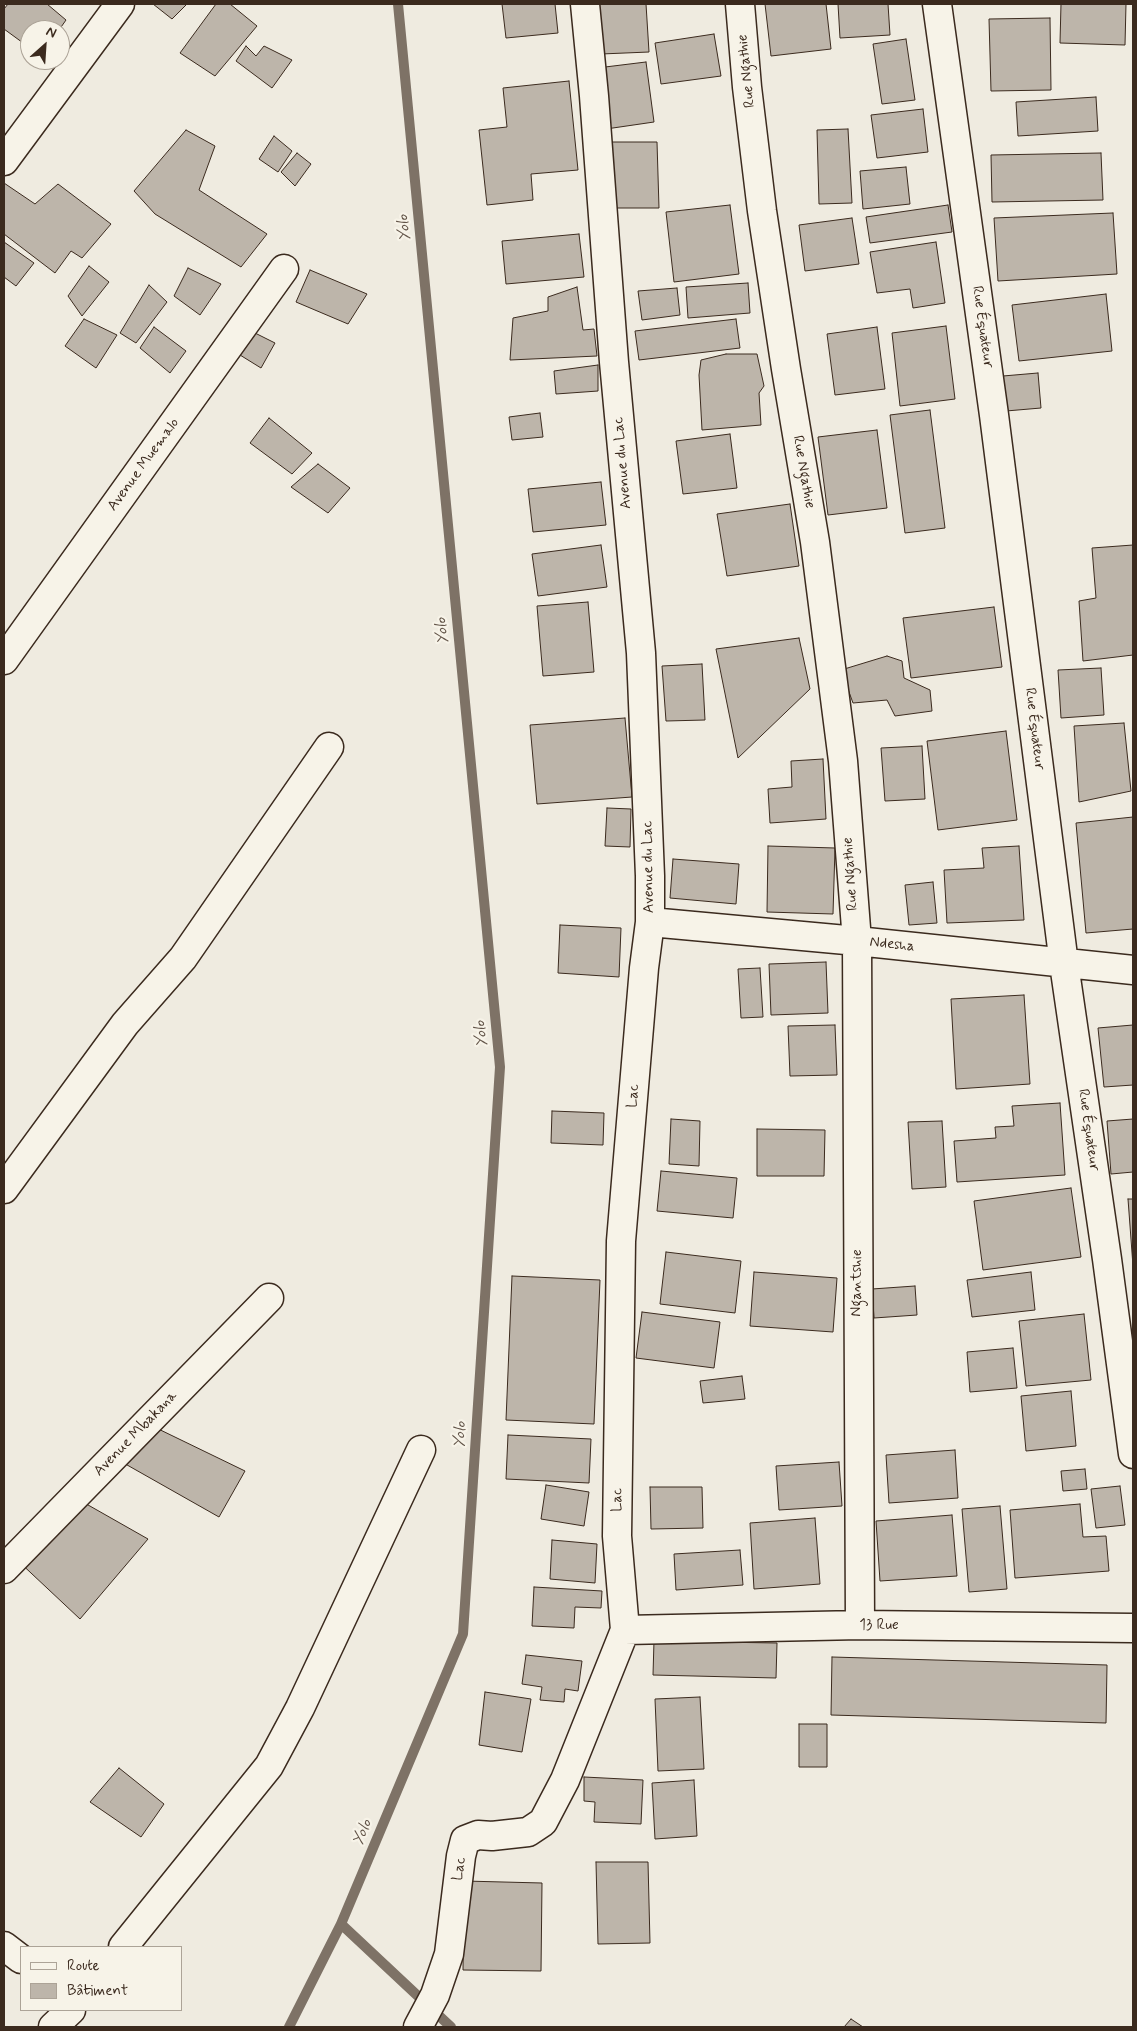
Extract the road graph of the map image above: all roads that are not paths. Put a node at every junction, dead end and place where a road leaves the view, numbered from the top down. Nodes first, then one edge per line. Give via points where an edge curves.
1 (120, 4) edge
2 (585, 4) edge
3 (740, 4) edge
4 (937, 4) edge
5 (4, 160) edge
6 (284, 269) dead end
7 (4, 660) edge
8 (329, 747) dead end
9 (650, 922) junction
10 (857, 941) junction
11 (1064, 964) junction
12 (1133, 970) edge
13 (4, 1189) edge
14 (269, 1298) dead end
15 (421, 1450) dead end
16 (1133, 1454) edge
17 (4, 1570) edge
18 (860, 1625) junction
19 (1133, 1628) edge
20 (625, 1630) junction
21 (4, 1946) edge
22 (124, 1946) edge
23 (20, 1958) edge
24 (70, 2011) edge
25 (52, 2027) edge
26 (418, 2027) edge

1 - 5 street
2 - 9 street, Avenue du Lac via 641,653
3 - 10 street, Rue Ngathie via 762,210 815,542 843,761
4 - 11 street, Rue Équateur via 994,415
6 - 7 street, Avenue Muemalo
8 - 13 street via 182,958 125,1024
9 - 10 street, Ndesha
9 - 20 street, Lac via 620,1241 618,1536
10 - 11 street, Ndesha
10 - 18 street, Ngantshie
11 - 12 street, Ndesha
11 - 16 street, Rue Équateur
14 - 17 street, Avenue Mbakana
15 - 22 street via 300,1708 269,1766
18 - 19 street, 13 Rue
18 - 20 street, 13 Rue
20 - 26 street, Lac via 565,1780 543,1822 528,1832 478,1835 466,1840 461,1856 449,1954 435,1995
21 - 23 street
24 - 25 street

